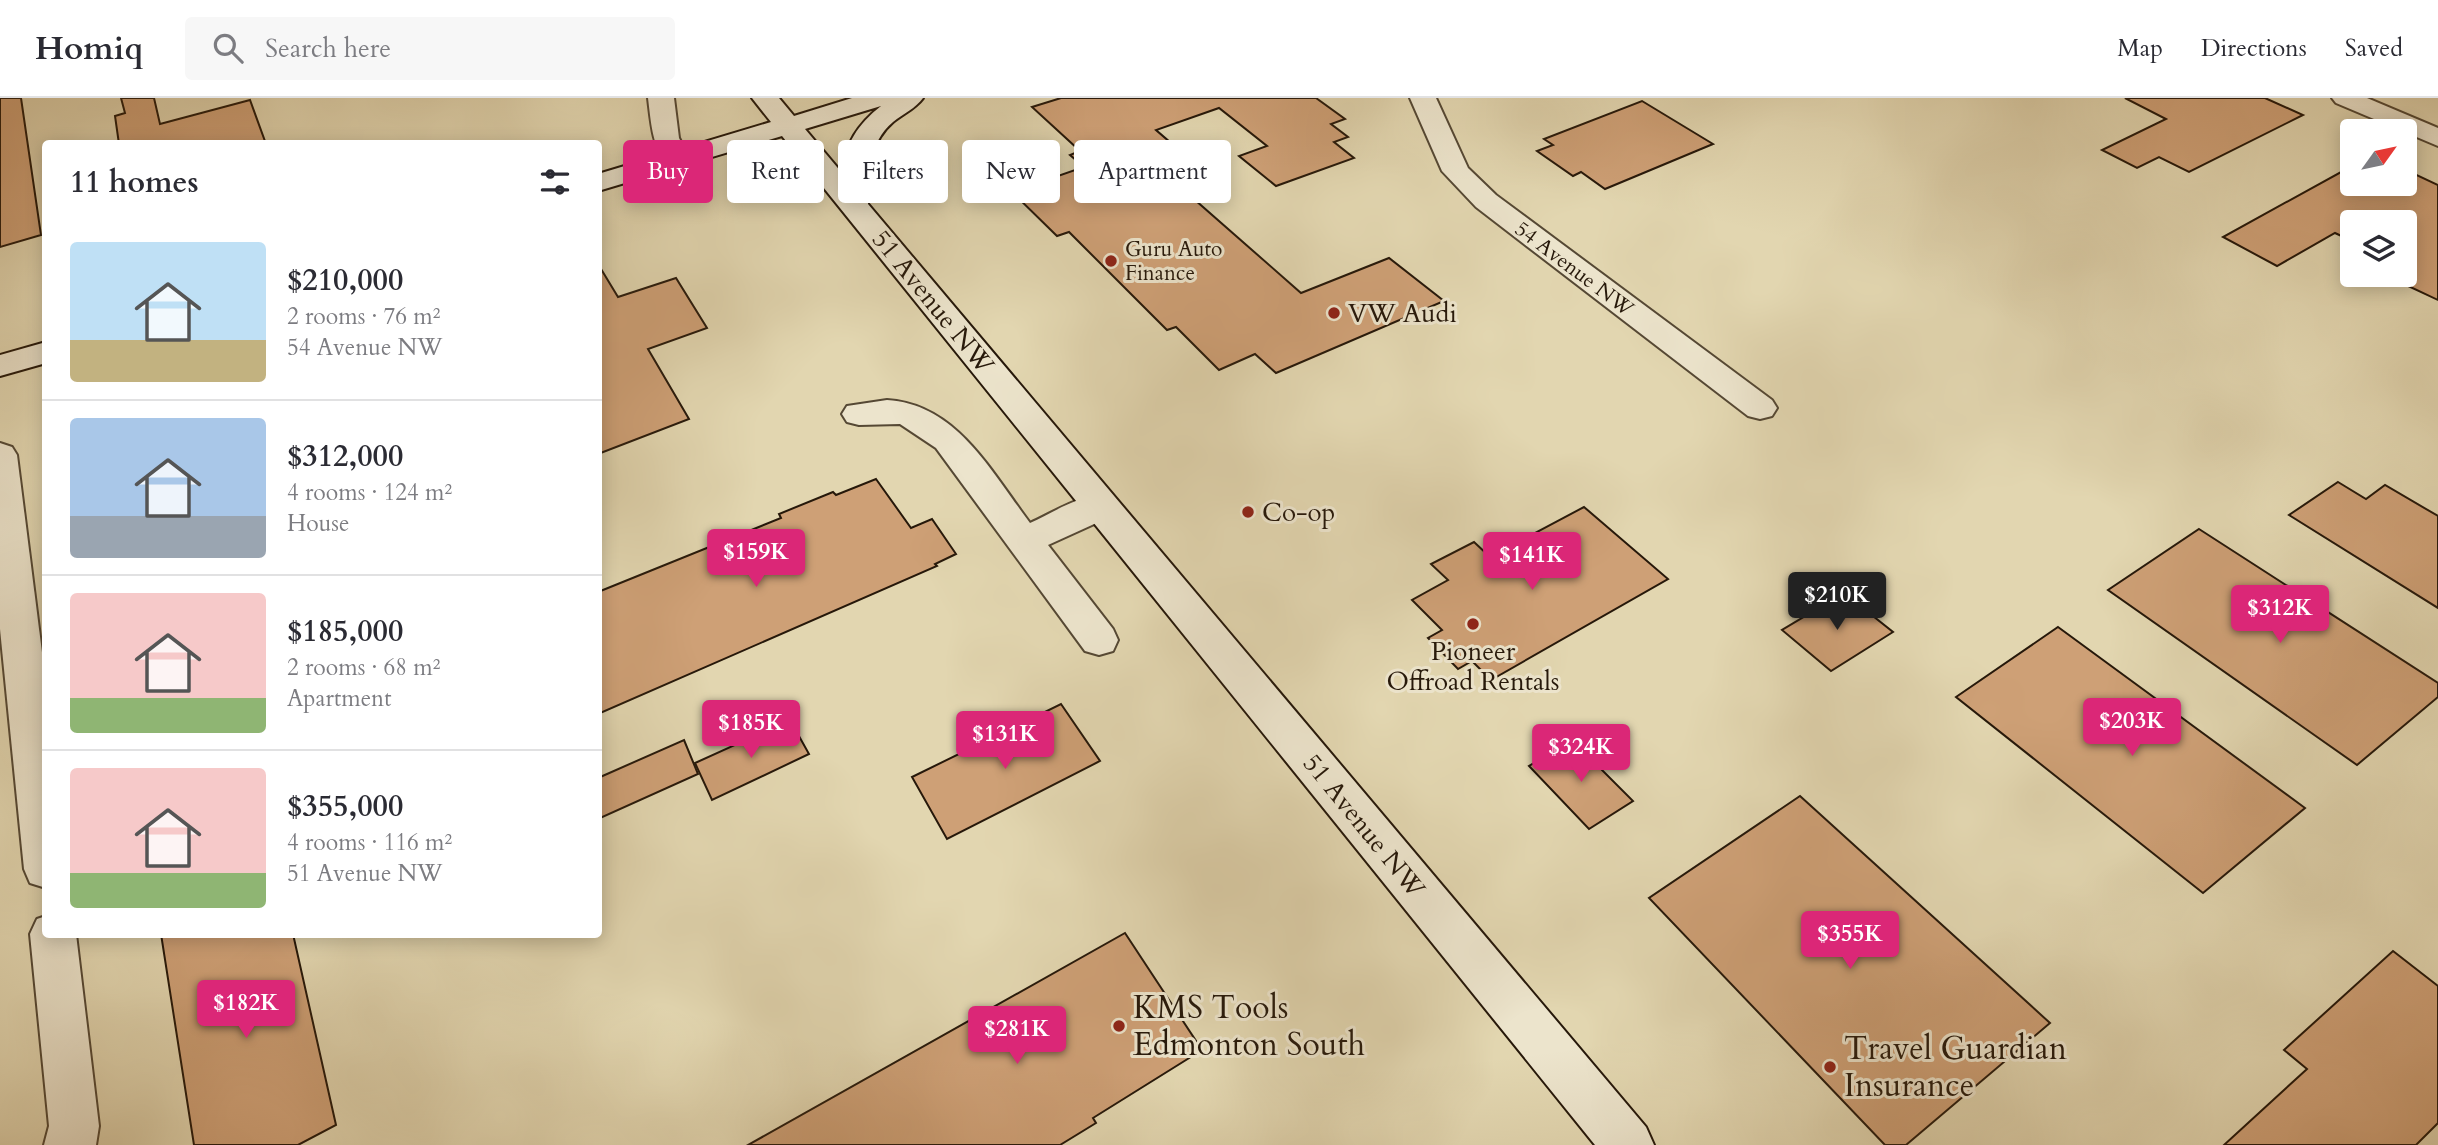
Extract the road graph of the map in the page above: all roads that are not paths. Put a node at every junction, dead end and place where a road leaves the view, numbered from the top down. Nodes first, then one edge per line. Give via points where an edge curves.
1 (661, 98) edge
2 (765, 98) edge
3 (880, 98) edge
4 (910, 98) edge
5 (1423, 98) edge
6 (2345, 98) edge
7 (788, 126) junction
8 (2438, 138) edge
9 (667, 140) edge
10 (713, 148) edge
11 (623, 175) edge
12 (602, 182) edge
13 (854, 206) junction
14 (42, 353) edge
15 (0, 366) edge
16 (1760, 408) dead end
17 (859, 414) dead end
18 (0, 456) edge
19 (1101, 506) junction
20 (1024, 541) junction
21 (1099, 640) dead end
22 (42, 833) edge
23 (53, 938) edge
24 (70, 1145) edge
25 (1628, 1145) edge

1 - 9 street
2 - 7 street, 51 Avenue NW
3 - 7 street
4 - 13 street via 882,115 857,151
5 - 16 street, 54 Avenue NW via 1456,172 1486,201
6 - 8 street
7 - 10 street
7 - 13 street, 51 Avenue NW
11 - 12 street
13 - 19 street, 51 Avenue NW
14 - 15 street
17 - 20 street via 888,410 919,416 948,440
18 - 22 street
19 - 20 street
19 - 25 street, 51 Avenue NW
20 - 21 street
23 - 24 street via 74,1126

